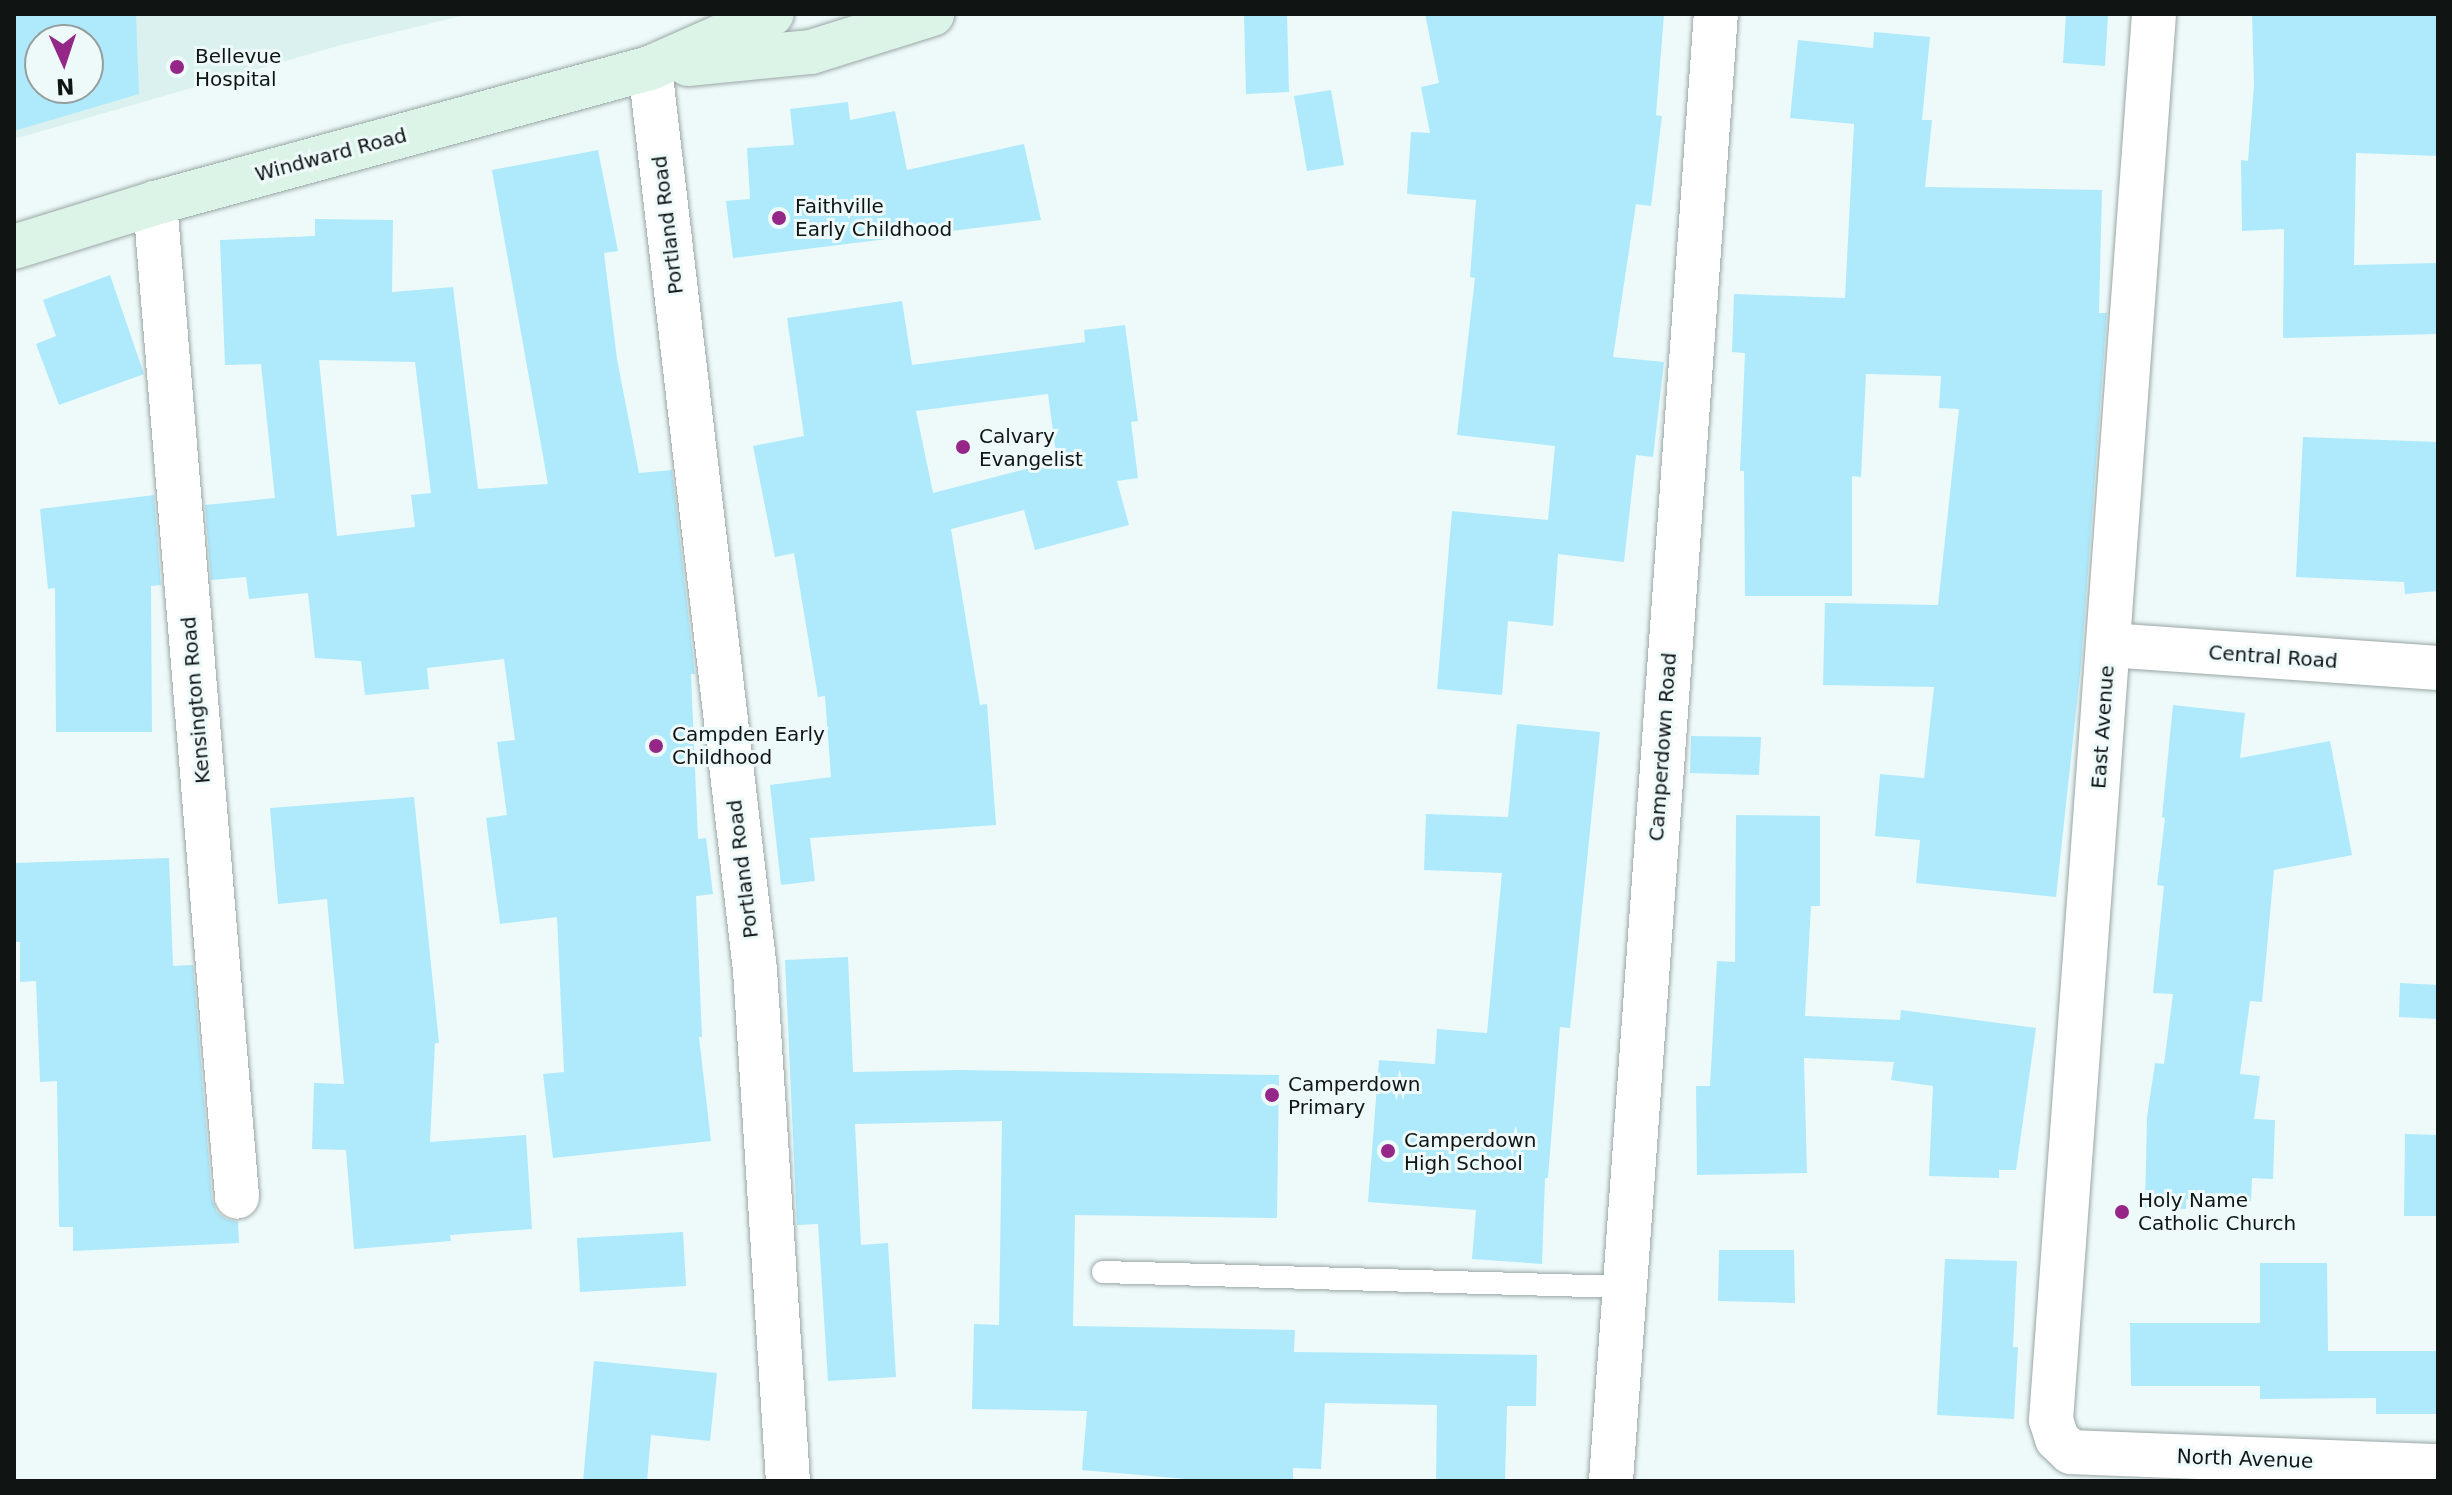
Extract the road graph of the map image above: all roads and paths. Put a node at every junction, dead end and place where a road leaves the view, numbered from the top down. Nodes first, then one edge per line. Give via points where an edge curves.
1 (772, 14) edge
2 (932, 14) edge
3 (1716, 14) edge
4 (2154, 14) edge
5 (650, 68) junction
6 (155, 203) junction
7 (14, 247) edge
8 (2109, 645) junction
9 (2438, 668) edge
10 (237, 1197) dead end
11 (1103, 1272) dead end
12 (1624, 1287) junction
13 (2057, 1439) joint
14 (2438, 1466) edge
15 (788, 1481) edge
16 (1611, 1481) edge

1 - 5 main road, Windward Road
2 - 5 main road, Windward Road via 811,52
3 - 12 street, Camperdown Road
4 - 8 street, East Avenue
5 - 6 main road, Windward Road
5 - 15 street, Portland Road via 755,970
6 - 7 main road, Windward Road
6 - 10 street, Kensington Road
8 - 9 street, Central Road
8 - 13 street, East Avenue via 2051,1420
11 - 12 lane
12 - 16 street, Camperdown Road
13 - 14 street, North Avenue via 2071,1452

